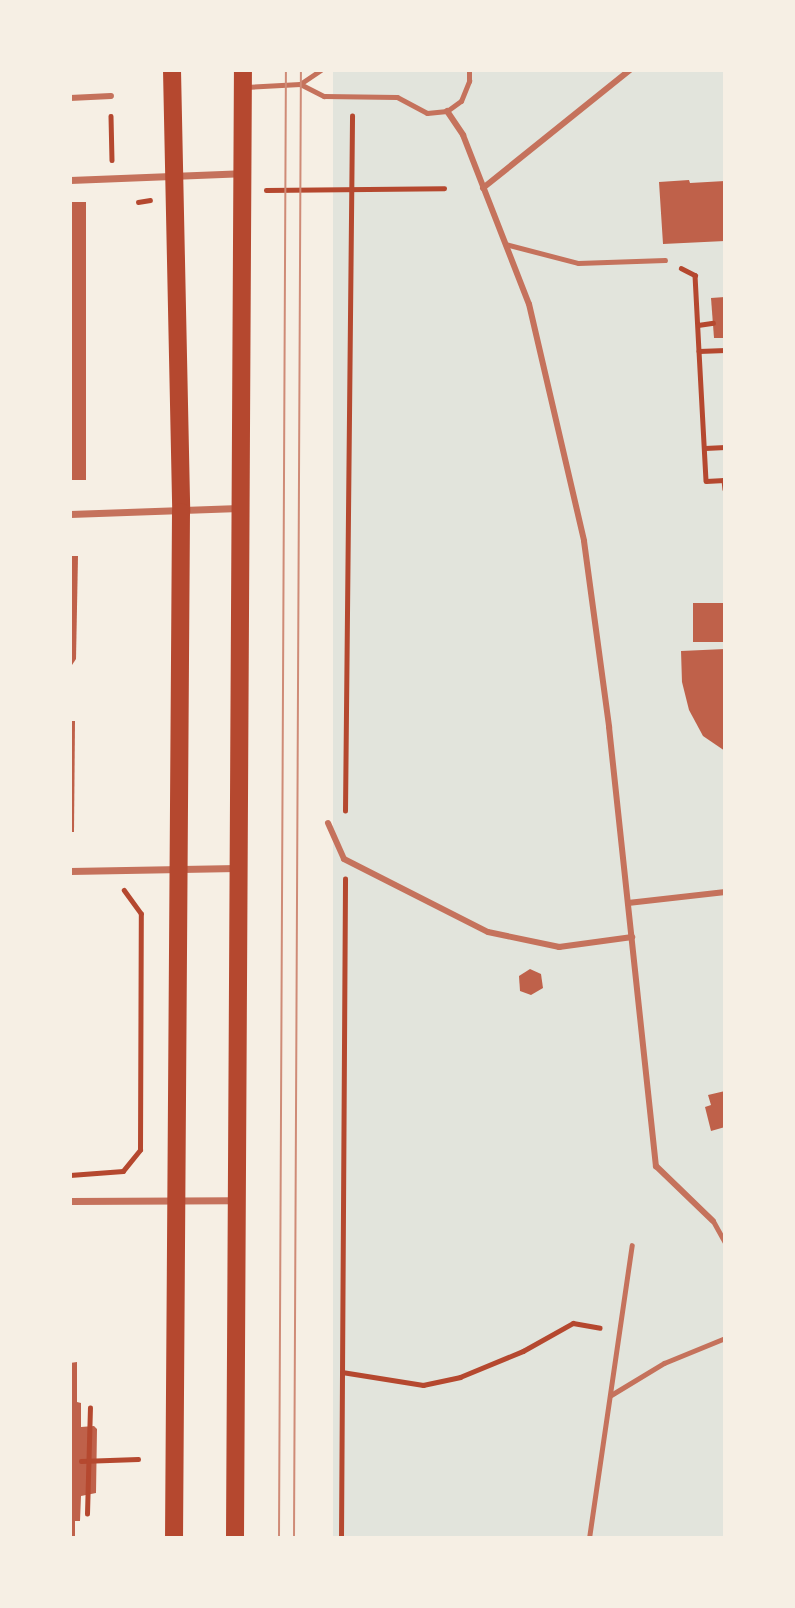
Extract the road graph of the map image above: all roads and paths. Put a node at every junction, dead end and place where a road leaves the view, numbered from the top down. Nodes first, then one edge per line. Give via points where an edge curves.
1 (172, 70) edge
2 (321, 70) edge
3 (469, 70) edge
4 (630, 70) edge
5 (243, 79) edge
6 (300, 84) junction
7 (111, 96) joint
8 (352, 97) junction
9 (70, 99) edge
10 (447, 111) junction
11 (242, 173) junction
12 (174, 175) junction
13 (113, 179) junction
14 (70, 180) edge
15 (482, 184) junction
16 (444, 188) dead end
17 (353, 189) junction
18 (300, 190) dead end
19 (505, 244) junction
20 (665, 260) joint
21 (713, 323) dead end
22 (698, 324) junction
23 (725, 350) edge
24 (699, 351) junction
25 (705, 447) junction
26 (725, 447) edge
27 (725, 489) edge
28 (240, 508) junction
29 (181, 512) junction
30 (70, 514) edge
31 (328, 823) dead end
32 (344, 859) junction
33 (241, 868) junction
34 (177, 869) junction
35 (70, 871) edge
36 (725, 892) edge
37 (131, 896) dead end
38 (628, 903) junction
39 (632, 937) junction
40 (70, 1175) edge
41 (174, 1200) junction
42 (239, 1200) junction
43 (70, 1201) edge
44 (713, 1221) joint
45 (725, 1243) edge
46 (632, 1245) dead end
47 (620, 1332) junction
48 (725, 1338) edge
49 (342, 1372) junction
50 (611, 1395) junction
51 (90, 1408) dead end
52 (138, 1459) dead end
53 (88, 1460) junction
54 (81, 1461) dead end
55 (87, 1514) dead end
56 (174, 1538) edge
57 (235, 1538) edge
58 (341, 1538) edge
59 (589, 1538) edge

1 - 12 main road
2 - 6 lane
3 - 10 lane via 466,93
4 - 15 street
5 - 6 lane
5 - 11 main road
6 - 8 lane via 324,96
7 - 9 street
7 - 13 path
8 - 10 lane via 397,97 427,113
8 - 17 path
10 - 15 street via 463,135
11 - 12 street
11 - 28 main road
12 - 13 street
12 - 29 main road
13 - 14 street
15 - 19 street
16 - 17 path
17 - 18 path
17 - 32 path
19 - 20 lane via 578,263
19 - 38 street via 529,304 584,541
20 - 22 path via 695,275
21 - 22 path
22 - 24 path
23 - 24 path
24 - 25 path
25 - 26 path
25 - 27 path via 706,481 724,480
28 - 29 street
28 - 33 main road
29 - 30 street
29 - 34 main road
31 - 32 street
32 - 39 street via 488,932 559,947
32 - 49 path
33 - 34 street
33 - 42 main road
34 - 35 street
34 - 41 main road
36 - 38 street
37 - 40 path via 141,914 139,1150 123,1171
38 - 39 street
39 - 44 street via 656,1166
41 - 42 street
41 - 43 street
41 - 56 main road
42 - 57 main road
44 - 45 lane
46 - 47 lane
47 - 49 path via 573,1324 460,1377 423,1385
47 - 50 lane
48 - 50 lane via 664,1363
49 - 58 path
50 - 59 lane
51 - 53 path
52 - 53 path
53 - 54 path
53 - 55 path

